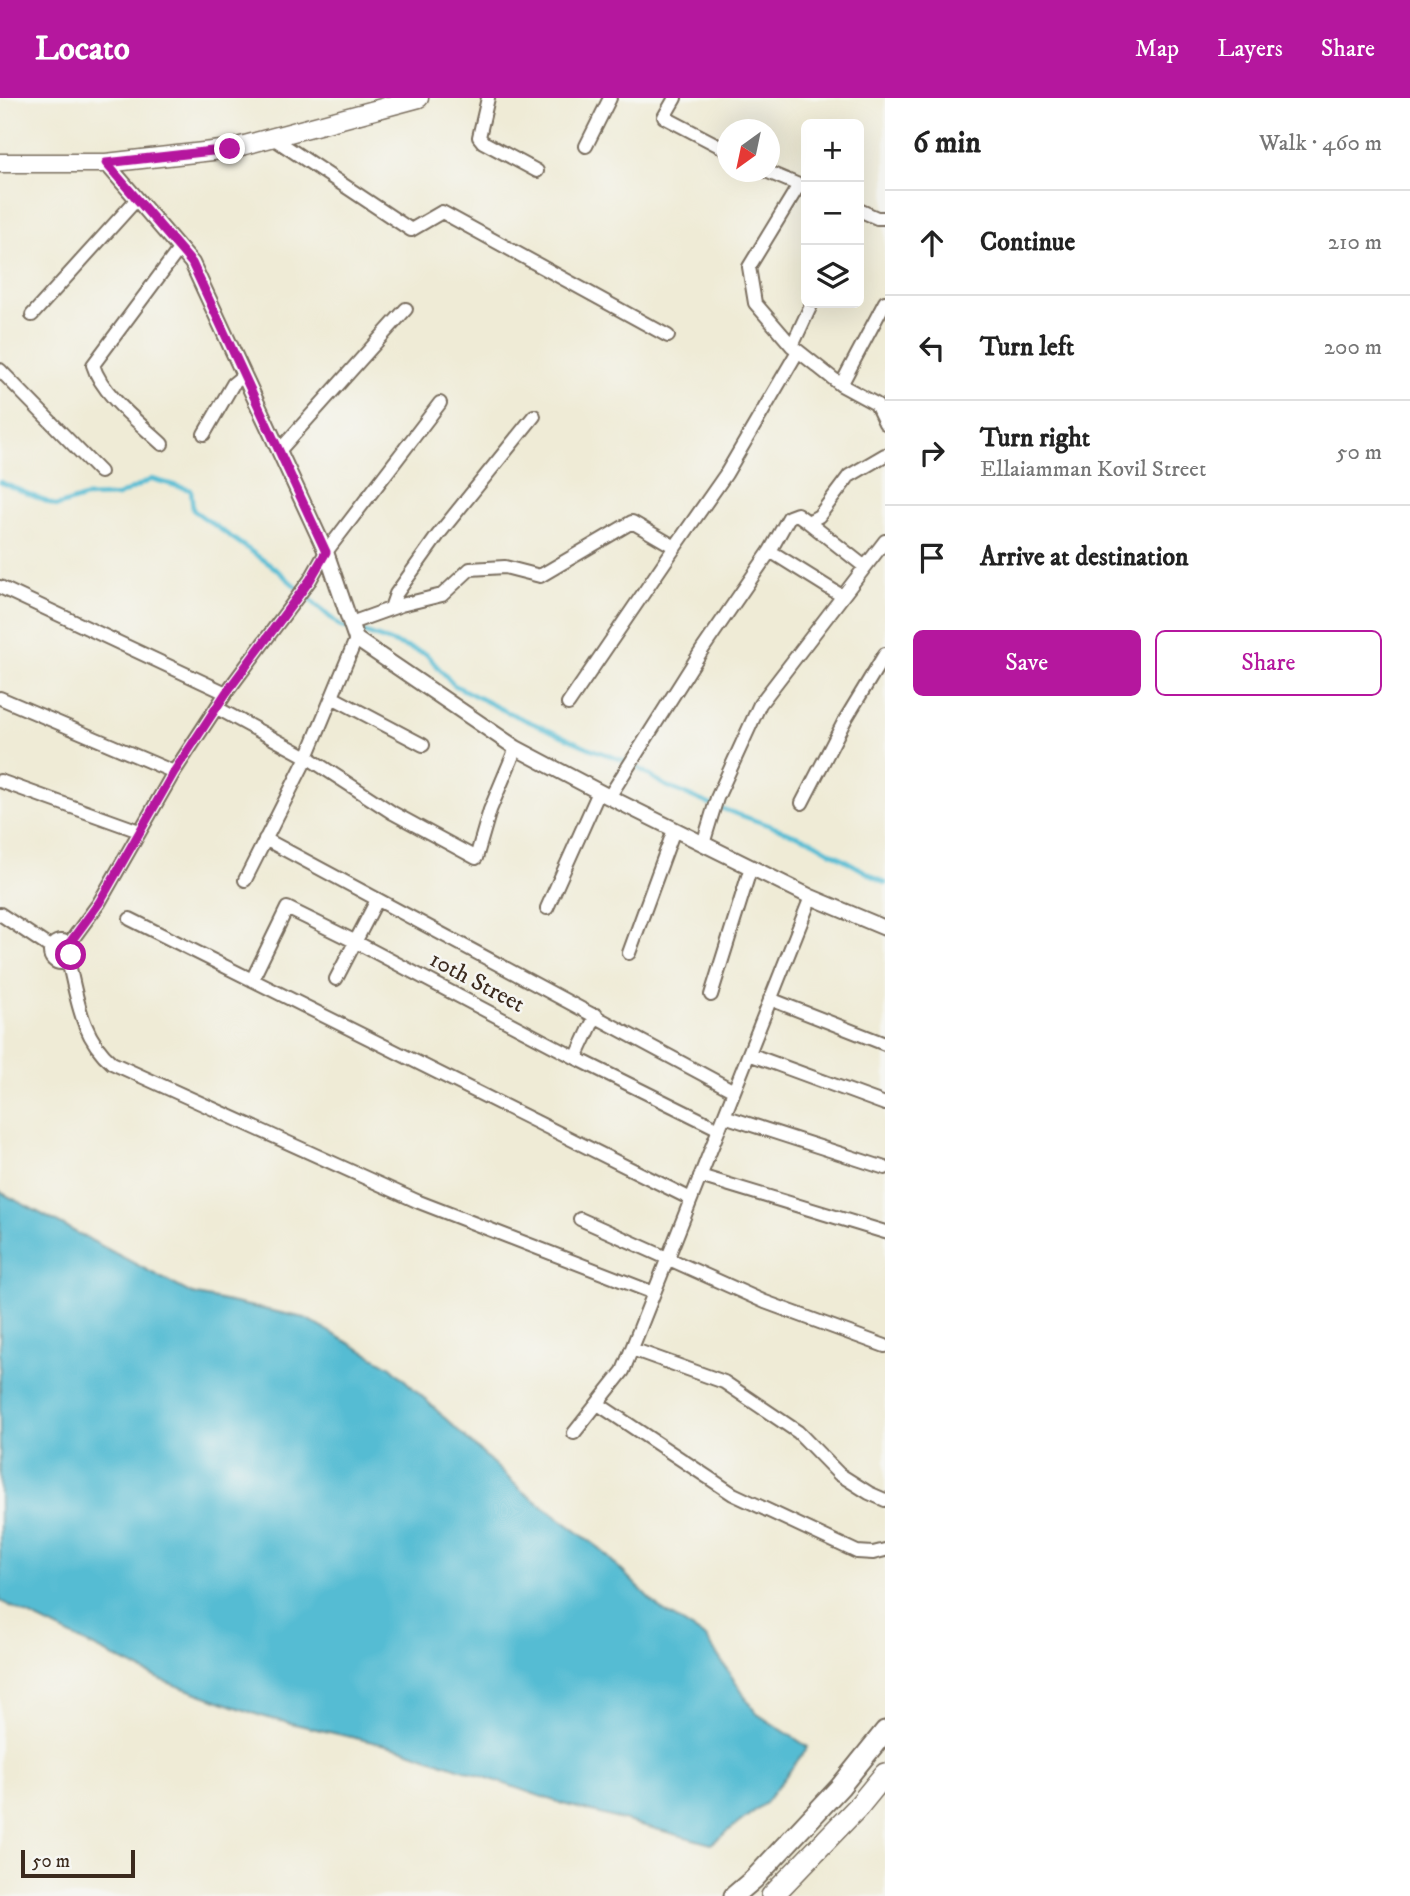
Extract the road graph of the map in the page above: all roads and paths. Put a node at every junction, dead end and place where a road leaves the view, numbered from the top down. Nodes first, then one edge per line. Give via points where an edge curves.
1 (488, 98) edge
2 (610, 98) edge
3 (675, 98) edge
4 (412, 99) edge
5 (273, 138) junction
6 (717, 145) edge
7 (586, 146) dead end
8 (0, 163) edge
9 (106, 163) junction
10 (537, 171) dead end
11 (780, 177) edge
12 (801, 186) edge
13 (801, 188) edge
14 (137, 199) junction
15 (864, 212) edge
16 (885, 218) edge
17 (180, 248) junction
18 (885, 302) edge
19 (811, 308) edge
20 (406, 309) dead end
21 (32, 315) dead end
22 (668, 336) dead end
23 (795, 349) junction
24 (0, 370) edge
25 (244, 376) junction
26 (841, 385) junction
27 (440, 403) dead end
28 (534, 416) dead end
29 (884, 418) edge
30 (204, 434) dead end
31 (162, 444) dead end
32 (279, 451) junction
33 (885, 454) edge
34 (100, 472) dead end
35 (808, 522) junction
36 (885, 541) edge
37 (675, 547) junction
38 (770, 551) junction
39 (326, 552) junction
40 (865, 566) junction
41 (0, 587) edge
42 (842, 596) junction
43 (391, 608) junction
44 (353, 631) junction
45 (883, 662) edge
46 (226, 693) junction
47 (332, 697) junction
48 (0, 698) edge
49 (568, 704) dead end
50 (217, 708) junction
51 (423, 745) dead end
52 (516, 748) junction
53 (307, 757) junction
54 (174, 772) junction
55 (0, 780) edge
56 (604, 795) junction
57 (802, 803) dead end
58 (674, 830) junction
59 (139, 831) junction
60 (265, 839) junction
61 (703, 844) junction
62 (751, 867) junction
63 (245, 880) dead end
64 (811, 897) junction
65 (377, 900) junction
66 (547, 908) dead end
67 (0, 914) edge
68 (130, 919) dead end
69 (885, 928) edge
70 (354, 941) junction
71 (69, 944) junction
72 (51, 948) junction
73 (629, 953) dead end
74 (68, 960) junction
75 (336, 979) dead end
76 (252, 980) junction
77 (711, 995) dead end
78 (770, 999) junction
79 (596, 1016) junction
80 (885, 1044) edge
81 (748, 1054) junction
82 (576, 1058) junction
83 (734, 1091) junction
84 (885, 1104) edge
85 (724, 1116) junction
86 (719, 1129) junction
87 (885, 1168) edge
88 (700, 1176) junction
89 (691, 1199) junction
90 (580, 1219) dead end
91 (885, 1232) edge
92 (668, 1258) junction
93 (654, 1293) junction
94 (885, 1346) edge
95 (632, 1349) junction
96 (598, 1404) junction
97 (574, 1433) dead end
98 (885, 1500) edge
99 (885, 1550) edge
100 (885, 1731) edge
101 (885, 1773) edge
102 (734, 1896) edge
103 (772, 1896) edge

1 - 10 street via 479,137 482,142
2 - 7 street
3 - 6 street via 664,117
4 - 5 main road
5 - 9 main road via 230,149
5 - 22 street via 411,230 442,212
8 - 9 main road
9 - 14 street
11 - 12 street
13 - 23 street via 749,267 755,303
14 - 17 street
14 - 21 street
15 - 16 street
17 - 25 street via 192,263
17 - 31 street via 93,365 108,391
18 - 26 street
19 - 23 street
20 - 32 street
23 - 26 street
23 - 37 street via 726,474
24 - 34 street
25 - 30 street via 233,384
25 - 32 street
26 - 29 street via 876,404
27 - 39 street
28 - 43 street via 438,536
32 - 39 street
33 - 35 street via 849,476 819,516
35 - 38 street via 797,514 789,517
35 - 40 street
36 - 40 street
37 - 43 street via 632,522 540,576 505,567 470,569 442,595
37 - 49 street
38 - 42 street
38 - 56 street via 625,771
39 - 44 street
39 - 46 street
40 - 42 street
41 - 46 street
42 - 61 street via 760,704 717,798
43 - 44 street
44 - 47 street
44 - 52 street
45 - 57 street via 845,720
46 - 50 street
47 - 51 street
47 - 53 street
48 - 54 street
50 - 53 street
50 - 54 street
52 - 53 street via 476,858 393,813
52 - 56 street
53 - 60 street
54 - 59 street
55 - 59 street
56 - 58 street
56 - 66 street
58 - 61 street
58 - 73 street
59 - 71 street via 99,903
60 - 63 street
60 - 65 street
61 - 62 street
62 - 64 street
62 - 77 street
64 - 69 street
64 - 78 street
65 - 70 street
65 - 79 street
67 - 72 street
68 - 76 street
70 - 75 street
70 - 76 street, 10th Street via 287,908
70 - 82 street, 10th Street
71 - 72 street via 59,941
71 - 74 street via 72,953
72 - 74 street via 58,962
74 - 93 street via 82,1019 94,1045 112,1063 419,1202
76 - 89 street
78 - 80 street
78 - 81 street
79 - 82 street
79 - 83 street
81 - 83 street
81 - 84 street
82 - 86 street, 10th Street
83 - 85 street
85 - 86 street
85 - 87 street
86 - 88 street
88 - 89 street
88 - 91 street
89 - 92 street
90 - 92 street
92 - 93 street
92 - 94 street
93 - 95 street
95 - 96 street via 623,1371
95 - 98 street via 724,1382 798,1432 839,1474
96 - 97 street
96 - 99 street via 733,1494 857,1552
100 - 102 main road via 840,1787
101 - 103 highway

